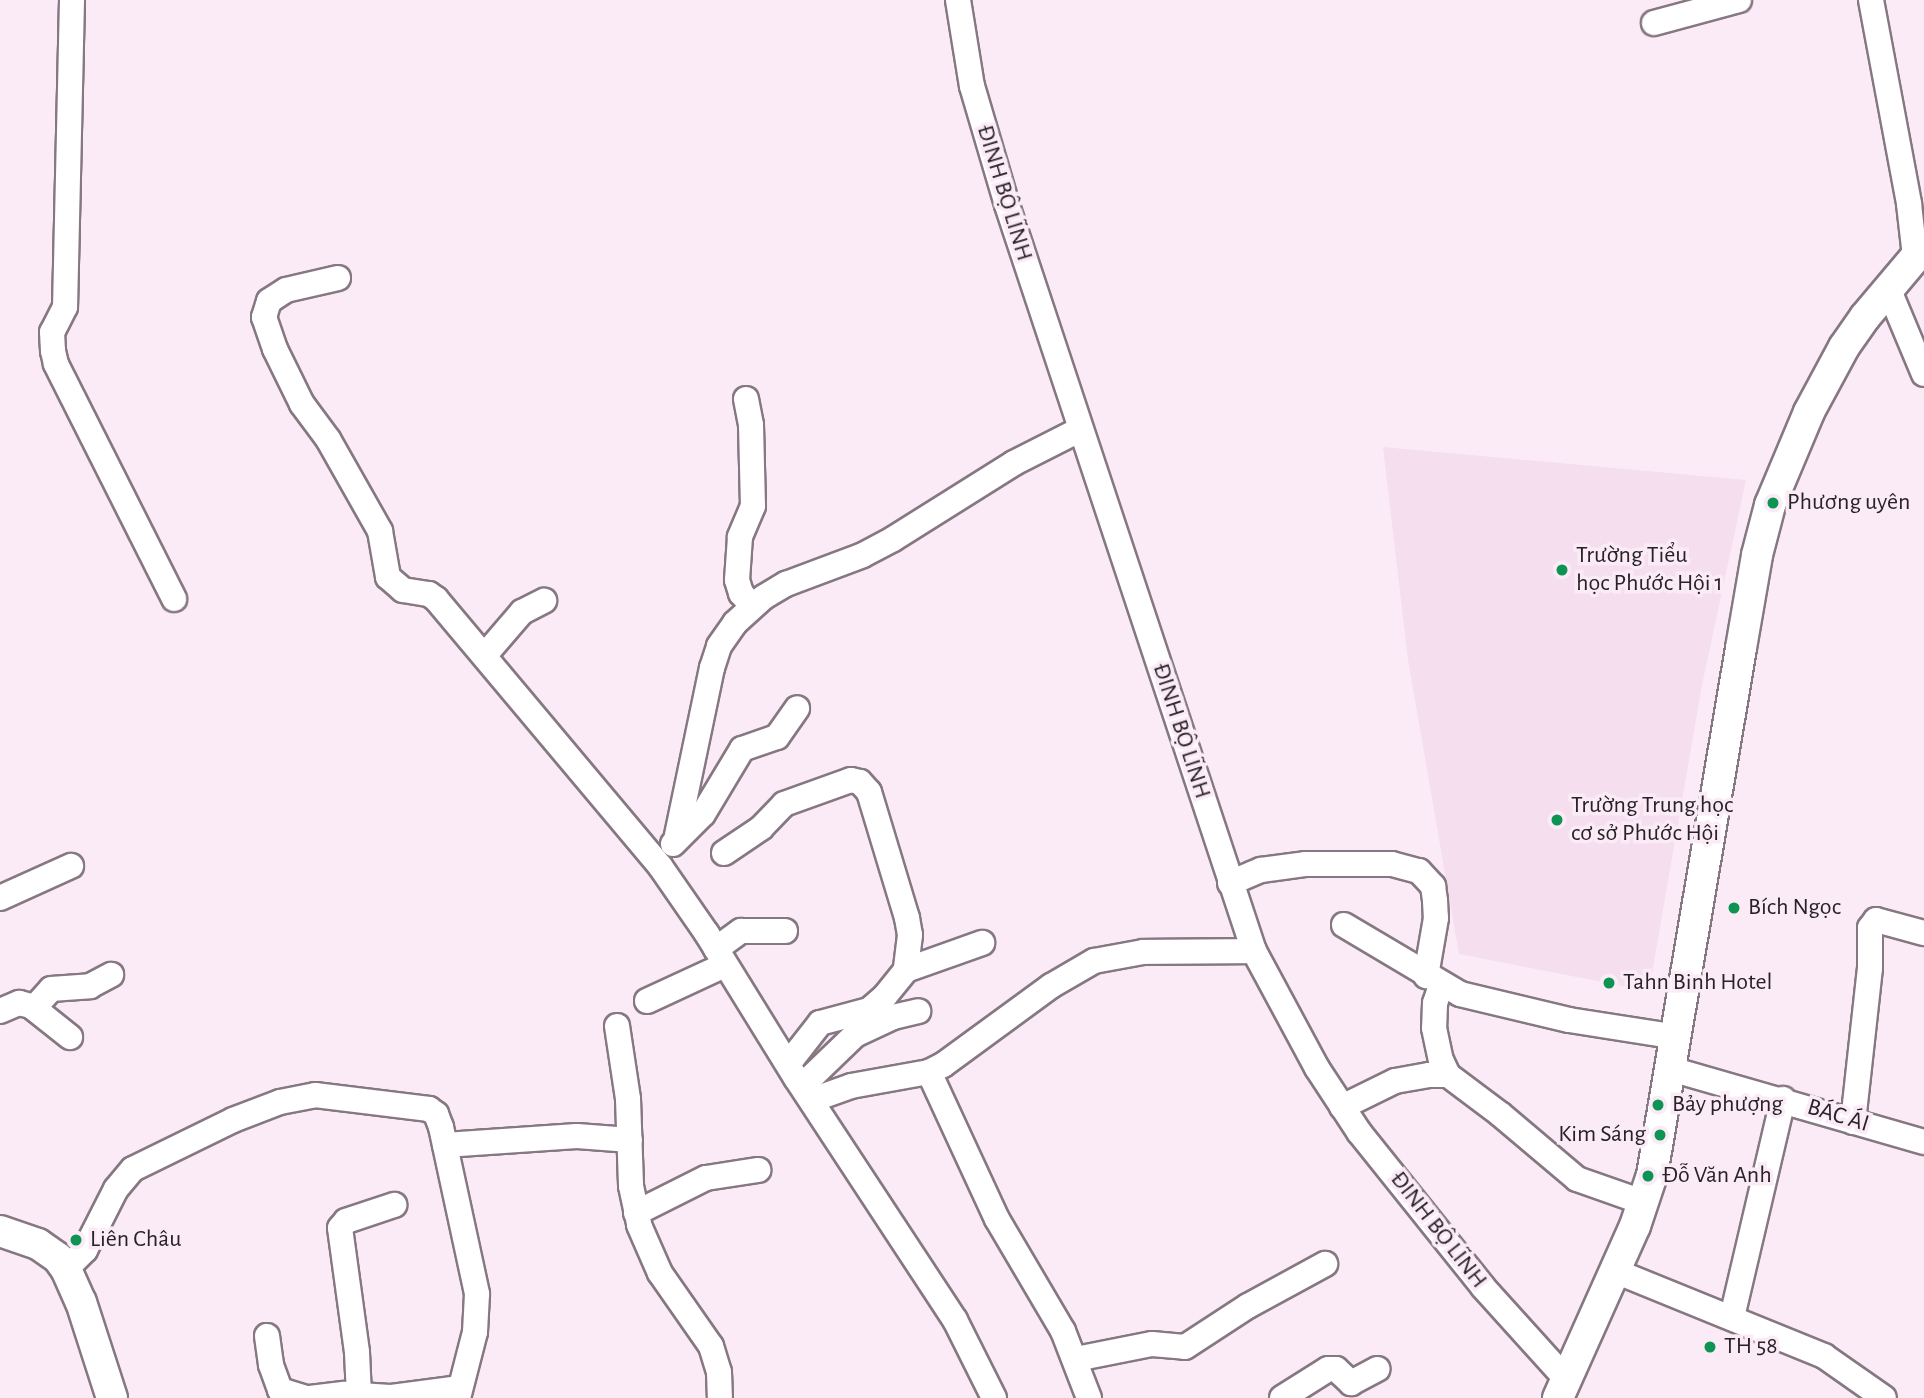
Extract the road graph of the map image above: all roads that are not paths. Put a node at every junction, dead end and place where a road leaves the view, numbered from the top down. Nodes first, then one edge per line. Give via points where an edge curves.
1 (72, 0) edge
2 (958, 0) edge
3 (1739, 0) edge
4 (1871, 0) edge
5 (1654, 23) dead end
6 (1919, 252) edge
7 (338, 278) dead end
8 (1888, 288) junction
9 (1924, 374) edge
10 (746, 399) dead end
11 (1079, 430) junction
12 (174, 599) dead end
13 (544, 601) dead end
14 (752, 606) junction
15 (485, 655) junction
16 (797, 708) dead end
17 (676, 840) junction
18 (724, 853) dead end
19 (71, 866) dead end
20 (660, 866) junction
21 (1230, 883) junction
22 (0, 898) edge
23 (1344, 925) dead end
24 (785, 930) dead end
25 (1924, 933) edge
26 (982, 943) dead end
27 (1254, 951) junction
28 (720, 957) junction
29 (906, 970) junction
30 (111, 975) dead end
31 (1434, 981) junction
32 (647, 1001) dead end
33 (34, 1008) junction
34 (0, 1011) edge
35 (918, 1011) dead end
36 (617, 1026) dead end
37 (71, 1037) dead end
38 (1676, 1037) junction
39 (788, 1064) junction
40 (1671, 1069) junction
41 (929, 1072) junction
42 (1448, 1075) junction
43 (807, 1093) junction
44 (1783, 1099) junction
45 (1342, 1107) junction
46 (1853, 1122) junction
47 (630, 1140) junction
48 (1924, 1142) edge
49 (445, 1145) junction
50 (758, 1170) dead end
51 (1645, 1203) junction
52 (394, 1205) dead end
53 (636, 1213) junction
54 (0, 1231) edge
55 (1325, 1264) dead end
56 (66, 1269) junction
57 (1615, 1271) junction
58 (1732, 1317) junction
59 (267, 1336) dead end
60 (1076, 1359) junction
61 (1377, 1369) dead end
62 (1563, 1389) edge
63 (458, 1393) edge
64 (359, 1395) junction
65 (390, 1397) edge
66 (112, 1398) edge
67 (308, 1398) edge
68 (720, 1398) edge
69 (994, 1398) edge
70 (1089, 1398) edge
71 (1282, 1398) edge
72 (1884, 1398) edge

1 - 12 street via 65,307 52,332 53,351
2 - 11 street, ĐINH BỘ LĨNH via 982,123
3 - 5 street
4 - 6 street
6 - 8 main road
7 - 15 street via 276,295 265,309 267,329 302,404 380,531 388,577 403,590 436,599
8 - 9 street
8 - 38 main road via 1834,364 1770,505 1741,648
10 - 14 street via 753,506 740,537 737,580
11 - 14 street via 1014,463 893,539 786,584
11 - 21 street, ĐINH BỘ LĨNH via 1179,717
13 - 15 street via 522,612
14 - 17 street via 719,646
15 - 20 street
16 - 17 street via 777,737 742,749 703,814
17 - 20 street
18 - 29 street via 761,828 785,804 850,780 859,782 869,792 907,918
19 - 22 street
20 - 28 street
21 - 27 street, ĐINH BỘ LĨNH
21 - 31 street via 1261,870 1305,864 1392,864 1419,871 1433,886
23 - 31 street
24 - 28 street via 741,931
25 - 46 street via 1876,920 1870,928
26 - 29 street
27 - 41 street via 1143,953 1094,961
27 - 45 street, ĐINH BỘ LĨNH
28 - 32 street
28 - 39 street
29 - 39 street via 869,1010 815,1026
30 - 33 street via 89,986 51,989
31 - 38 street via 1485,1002
31 - 42 street via 1434,1028
33 - 34 street via 19,1003
33 - 37 street
35 - 43 street via 855,1035
36 - 47 street
38 - 40 main road
39 - 43 street
40 - 44 street, BÁC ÁI
40 - 51 main road
41 - 43 street
41 - 60 street via 997,1219
42 - 45 street via 1395,1081
42 - 51 street via 1577,1180
43 - 69 street via 955,1320
44 - 46 street, BÁC ÁI
44 - 58 street
45 - 62 street, ĐINH BỘ LĨNH
46 - 48 street, BÁC ÁI
47 - 49 street via 577,1136
47 - 53 street
49 - 56 street via 439,1120 429,1109 315,1095 280,1102 221,1125 133,1169 116,1189 85,1250
49 - 63 street via 478,1310
50 - 53 street via 706,1178
51 - 57 main road
52 - 64 street via 346,1221 340,1228 358,1352
53 - 68 street via 653,1261 710,1346 719,1372
54 - 56 main road via 38,1244
55 - 60 street via 1185,1347 1152,1344
56 - 66 main road
57 - 58 street
57 - 62 main road
58 - 72 street via 1824,1356
59 - 67 street via 281,1390
60 - 70 street
61 - 71 street via 1351,1383 1336,1369 1328,1369
63 - 65 street
64 - 65 street
64 - 67 street

